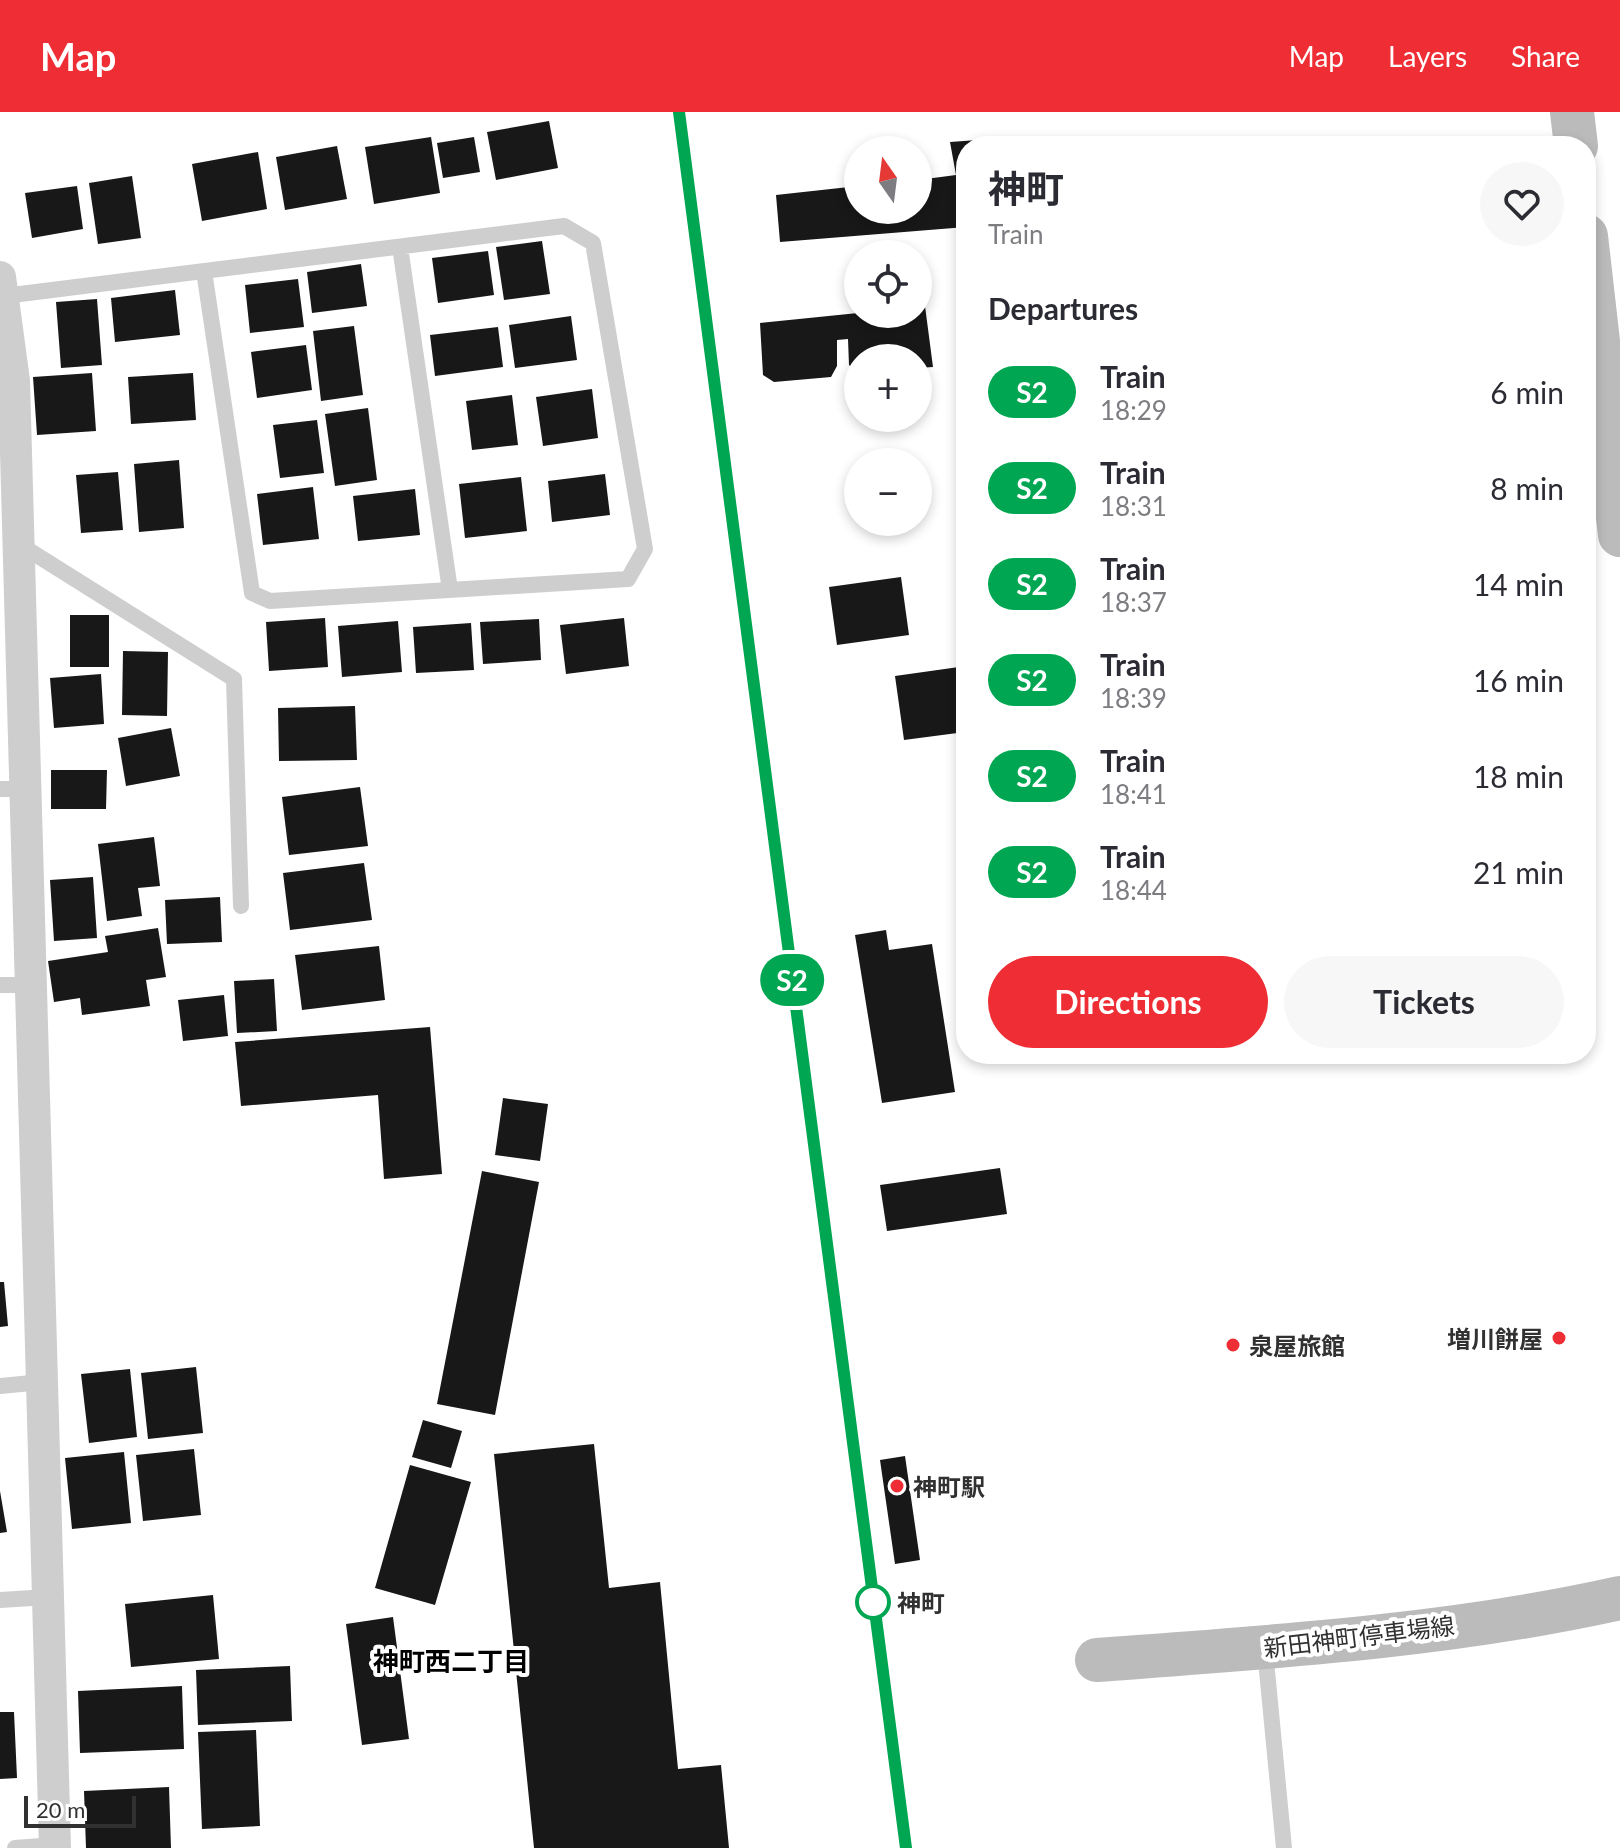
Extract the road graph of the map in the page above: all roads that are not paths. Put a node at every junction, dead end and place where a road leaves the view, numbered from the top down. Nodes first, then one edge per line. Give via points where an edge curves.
1 (1572, 112) edge
2 (1575, 136) edge
3 (400, 247) junction
4 (204, 271) junction
5 (2, 287) edge
6 (1596, 324) edge
7 (1620, 535) edge
8 (13, 560) edge
9 (450, 590) junction
10 (13, 789) edge
11 (241, 906) dead end
12 (16, 985) edge
13 (42, 1382) junction
14 (0, 1386) edge
15 (48, 1597) junction
16 (1620, 1598) edge
17 (0, 1600) edge
18 (1265, 1647) junction
19 (1097, 1660) dead end
20 (55, 1846) edge
21 (15, 1848) edge
22 (1284, 1848) edge

1 - 2 main road
3 - 4 lane
3 - 9 lane
3 - 9 lane via 564,226 593,243 645,549 628,579
4 - 5 lane
4 - 9 lane via 252,593 270,601
5 - 8 street via 14,381
6 - 7 main road
8 - 10 street
8 - 11 lane via 234,679
10 - 12 street
12 - 13 street
13 - 14 lane
13 - 15 street
15 - 17 lane
15 - 20 street
16 - 18 main road, 新田神町停車場線 via 1552,1613
18 - 19 main road, 新田神町停車場線
18 - 22 lane
20 - 21 lane

